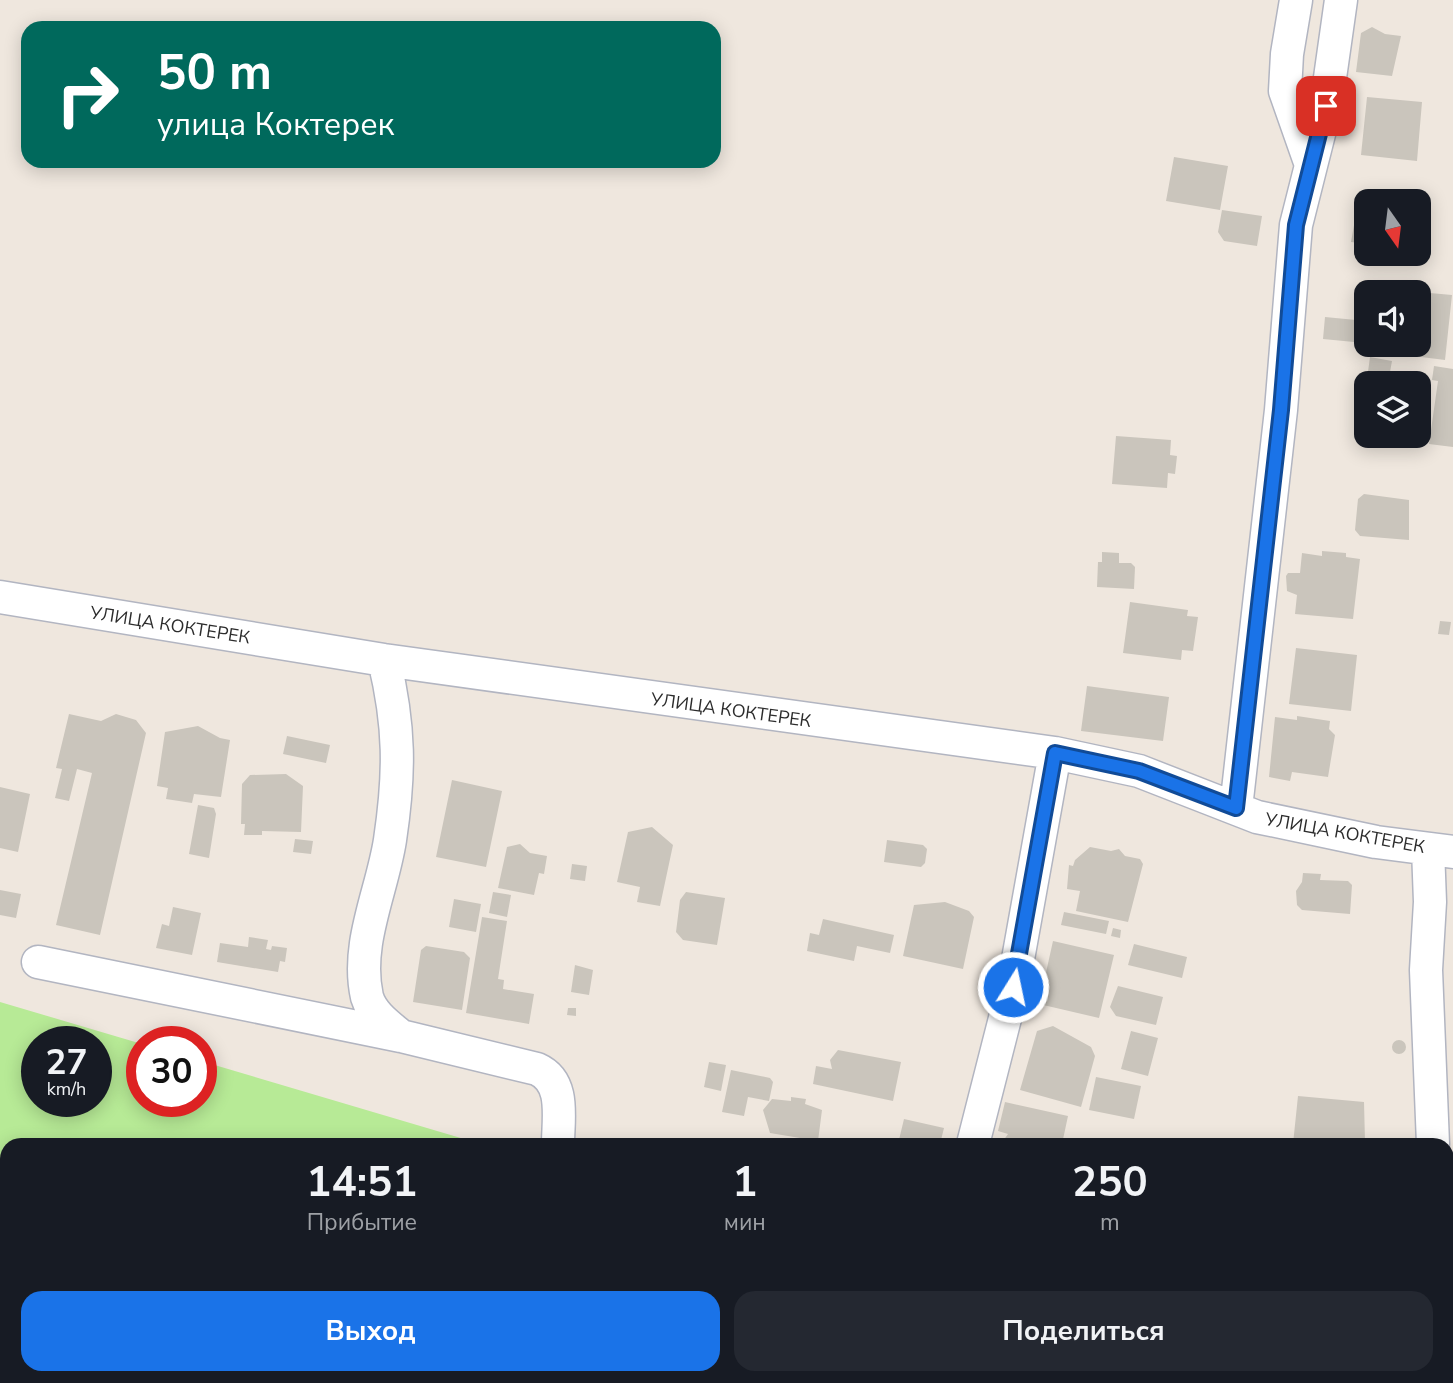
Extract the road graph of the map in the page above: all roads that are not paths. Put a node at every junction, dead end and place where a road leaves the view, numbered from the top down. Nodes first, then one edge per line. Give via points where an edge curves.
1 (1296, 0) edge
2 (1341, 0) edge
3 (1311, 165) junction
4 (0, 597) edge
5 (384, 660) junction
6 (1055, 753) junction
7 (1236, 808) junction
8 (1440, 850) edge
9 (38, 962) dead end
10 (401, 1036) junction
11 (558, 1138) edge
12 (975, 1138) edge
13 (1433, 1138) edge

1 - 3 street via 1285,91
2 - 3 street via 1326,106
3 - 7 street via 1296,225 1281,410
4 - 5 street, УЛИЦА КОКТЕРЕК
5 - 6 street, УЛИЦА КОКТЕРЕК
5 - 10 street via 395,706 399,755 390,841 362,957 368,999 378,1017
6 - 7 street, УЛИЦА КОКТЕРЕК via 1139,771
6 - 12 street via 1013,987
7 - 8 street, УЛИЦА КОКТЕРЕК via 1280,823
8 - 13 street via 1430,902 1426,970
9 - 10 street
10 - 11 street via 548,1074 557,1085

